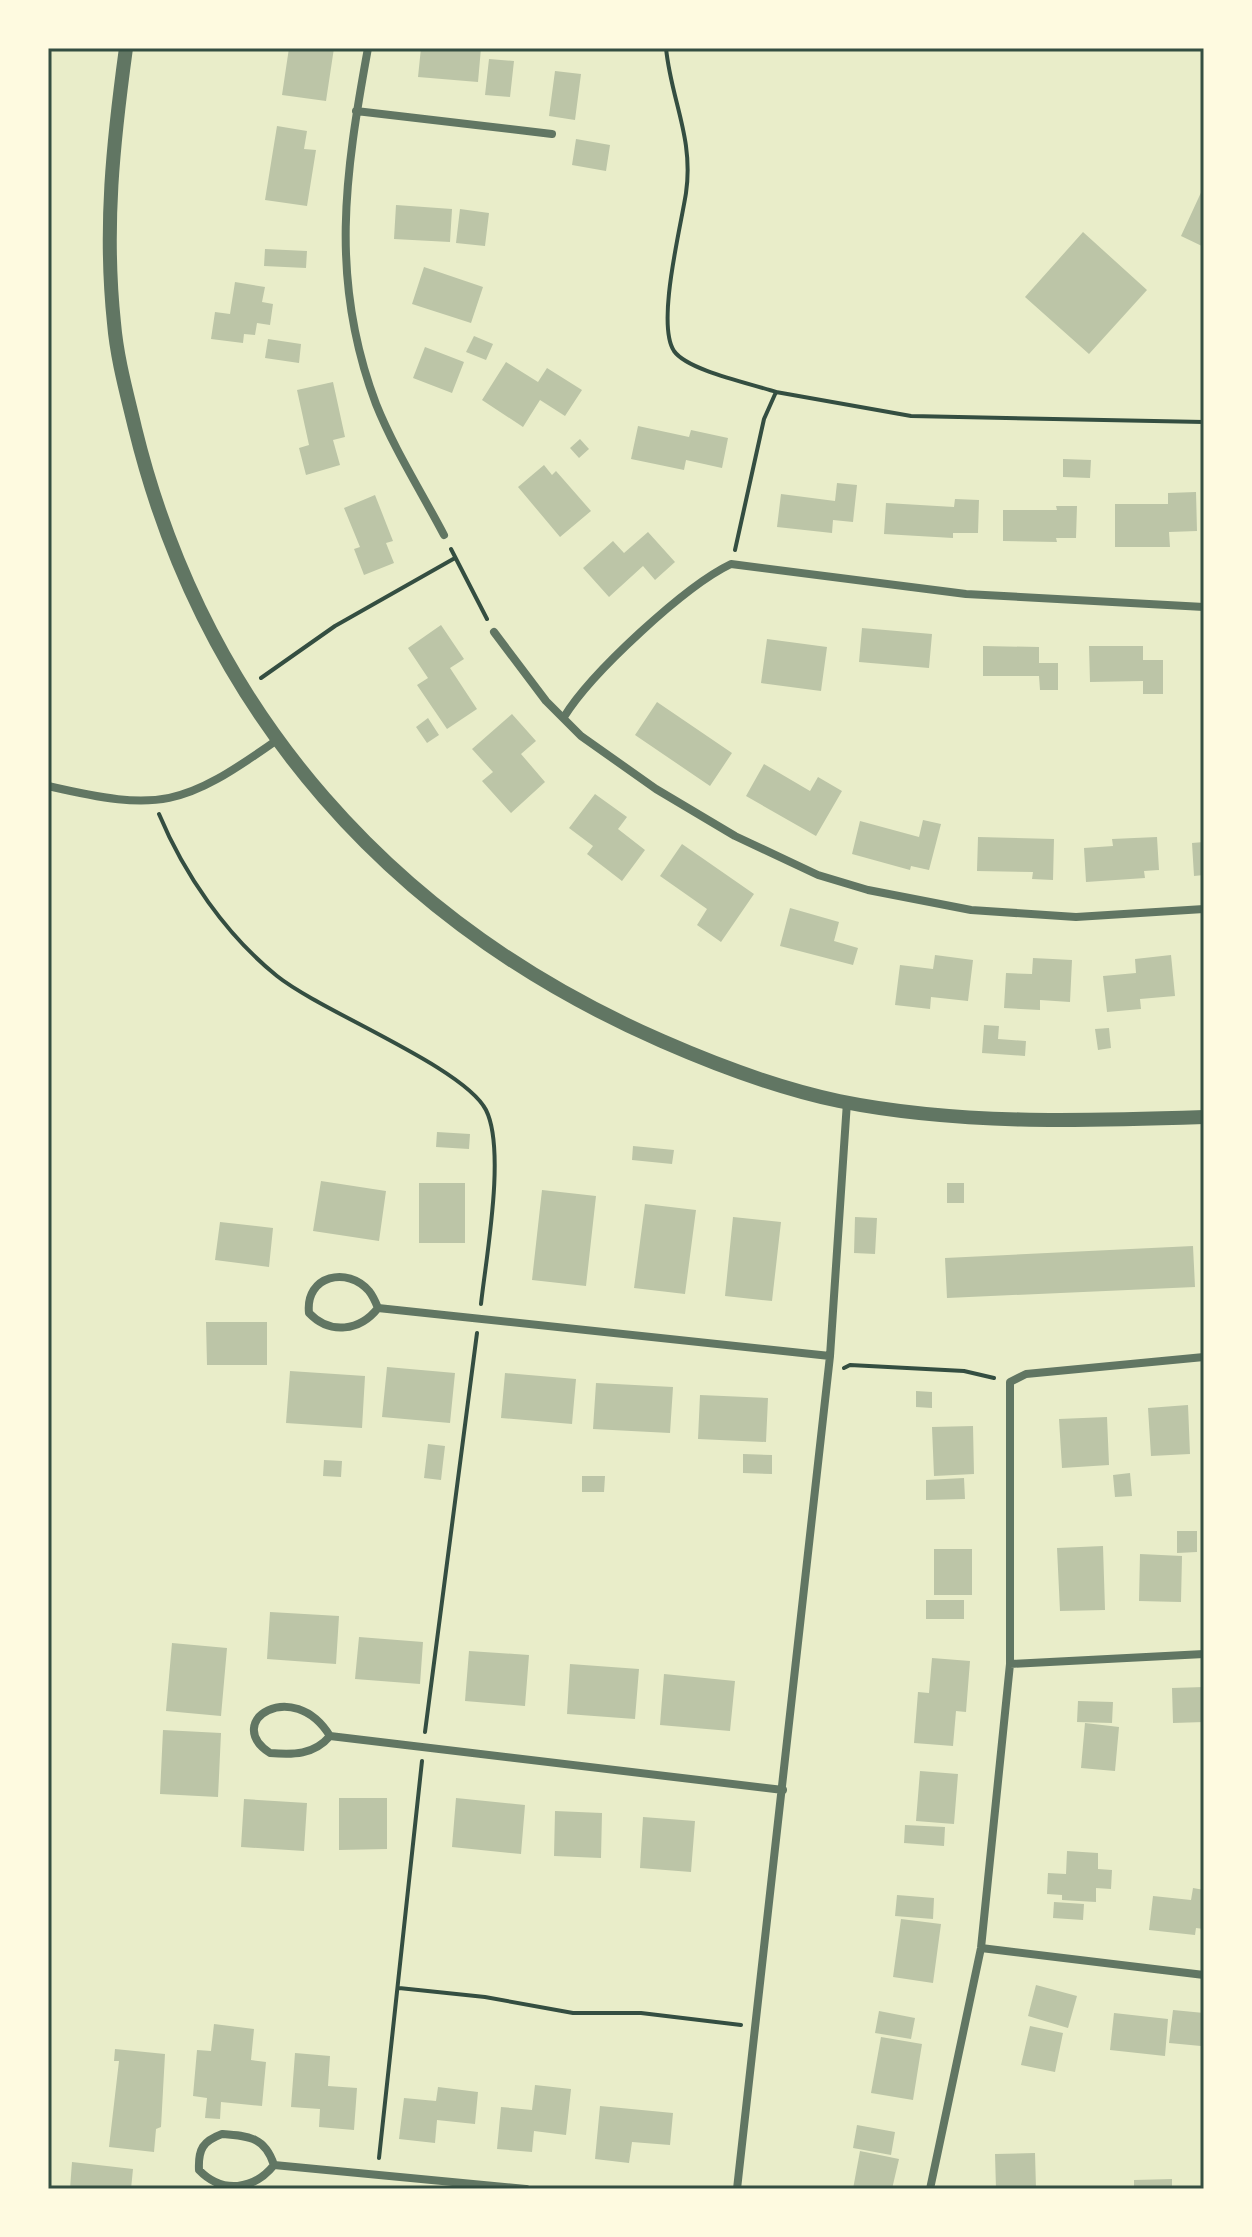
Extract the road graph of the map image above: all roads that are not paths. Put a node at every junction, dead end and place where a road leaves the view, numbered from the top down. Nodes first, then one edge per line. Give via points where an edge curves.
1 (126, 48) edge
2 (368, 48) edge
3 (356, 111) junction
4 (552, 134) dead end
5 (444, 535) road end
6 (1204, 607) edge
7 (494, 632) road end
8 (564, 717) junction
9 (277, 740) junction
10 (48, 786) edge
11 (1204, 909) edge
12 (847, 1102) junction
13 (1204, 1117) edge
14 (378, 1308) junction
15 (830, 1356) junction
16 (1204, 1357) edge
17 (1204, 1654) edge
18 (1010, 1664) junction
19 (330, 1736) junction
20 (783, 1790) junction
21 (981, 1948) junction
22 (1204, 1975) edge
23 (274, 2165) junction
24 (526, 2189) edge
25 (737, 2189) edge
26 (930, 2189) edge

1 - 9 street via 109,185 114,328 149,483 185,580 243,691
2 - 3 street
3 - 4 street
3 - 5 street via 346,170 344,244 356,342 377,406
6 - 8 street via 966,594 731,564 705,576 580,690
7 - 8 street
8 - 11 street via 581,736 656,789 735,836 818,875 971,910 1076,917
9 - 10 street via 221,779 174,799 131,803
9 - 12 street via 357,833 447,916 524,971 607,1017 732,1071
12 - 13 street via 974,1116
12 - 15 street
14 - 14 street via 369,1320 348,1329 323,1326 309,1313 308,1298 315,1285 329,1278 350,1280 369,1290
14 - 15 street
15 - 20 street
16 - 18 street via 1026,1374 1010,1382
17 - 18 street
18 - 21 street
19 - 19 street via 320,1719 302,1709 275,1706 261,1712 254,1726 255,1738 270,1753 298,1755
19 - 20 street
20 - 25 street
21 - 22 street
21 - 26 street
23 - 23 street via 262,2180 214,2183 199,2170 198,2153 207,2140 222,2134 255,2137 268,2148
23 - 24 street

